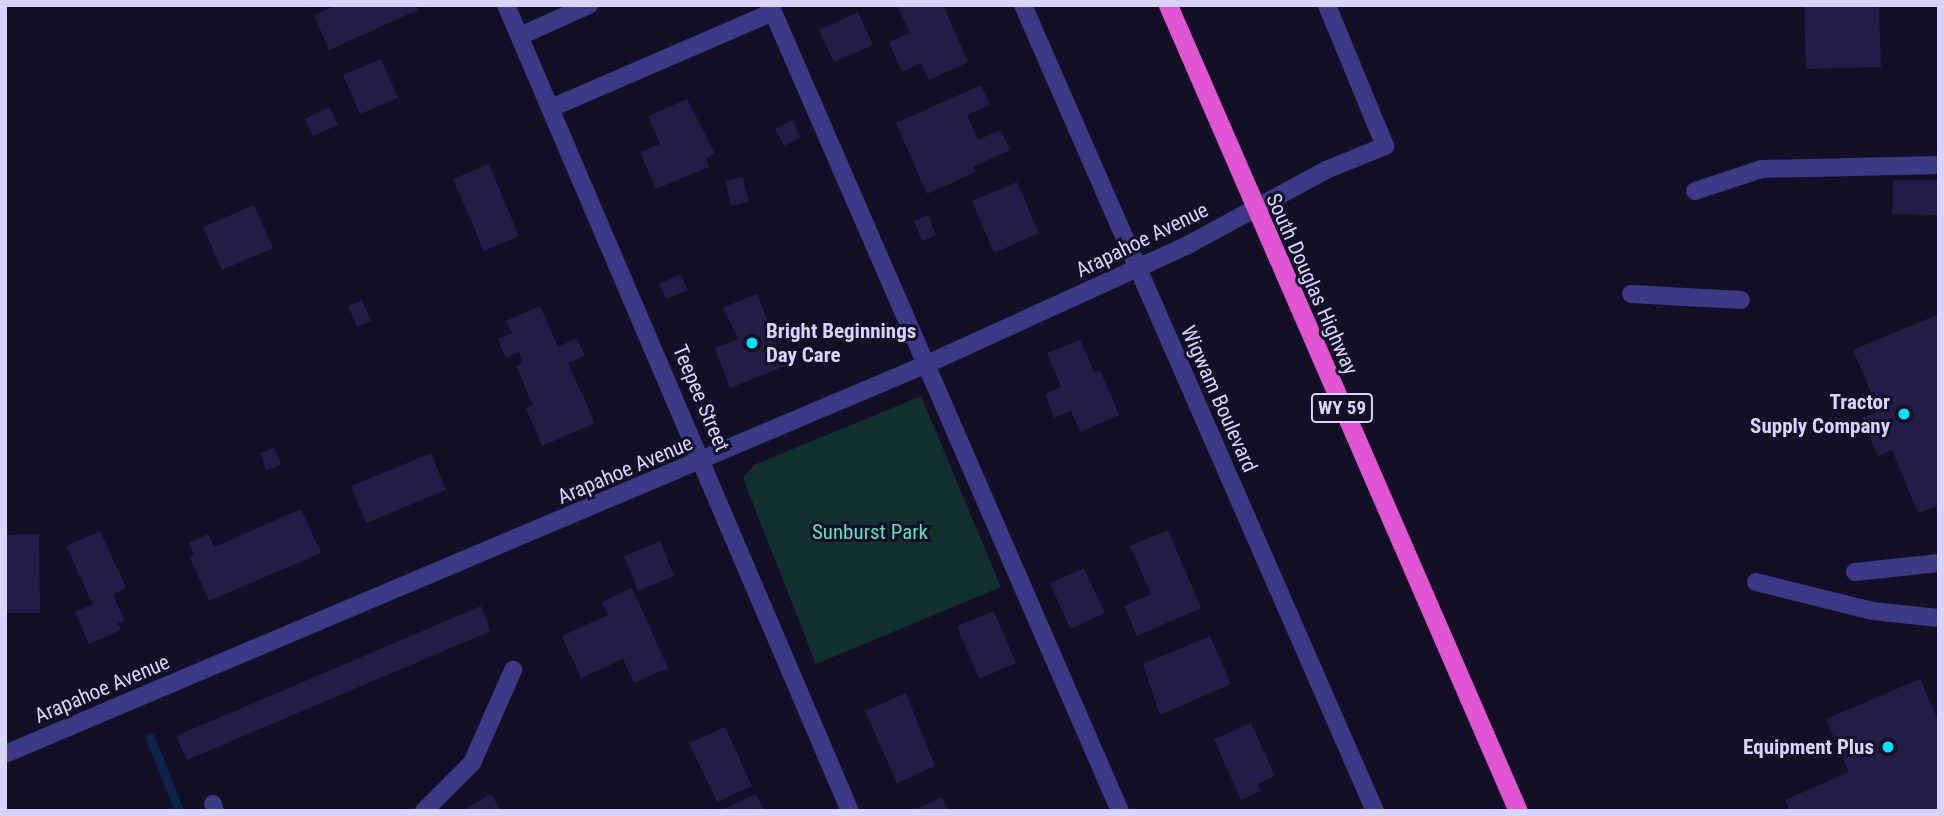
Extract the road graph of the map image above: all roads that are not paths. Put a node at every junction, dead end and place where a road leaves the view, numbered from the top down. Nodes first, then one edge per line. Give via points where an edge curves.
1 (506, 5) edge
2 (589, 5) edge
3 (1023, 5) edge
4 (1167, 5) edge
5 (1326, 5) edge
6 (772, 9) edge
7 (520, 36) junction
8 (551, 108) junction
9 (1939, 165) edge
10 (1695, 191) dead end
11 (1254, 209) junction
12 (1138, 268) junction
13 (1631, 294) dead end
14 (1741, 300) dead end
15 (927, 365) junction
16 (704, 461) junction
17 (1939, 563) edge
18 (1855, 572) dead end
19 (1756, 582) dead end
20 (1939, 618) edge
21 (513, 670) dead end
22 (5, 754) edge
23 (424, 811) edge
24 (850, 811) edge
25 (1120, 811) edge
26 (1375, 811) edge
27 (1518, 811) edge

1 - 7 street, Teepee Street
2 - 7 street
3 - 12 street, Wigwam Boulevard
4 - 11 highway, South Douglas Highway / WY 59
5 - 11 street, Arapahoe Avenue via 1385,146 1326,170
6 - 8 street
6 - 15 street
7 - 8 street, Teepee Street
8 - 16 street, Teepee Street
9 - 10 street via 1762,169
11 - 12 street, Arapahoe Avenue
11 - 27 highway, South Douglas Highway / WY 59
12 - 15 street, Arapahoe Avenue
12 - 26 street, Wigwam Boulevard
13 - 14 street
15 - 16 street, Arapahoe Avenue
15 - 25 street
16 - 22 street, Arapahoe Avenue
16 - 24 street, Teepee Street
17 - 18 street
19 - 20 street via 1872,611
21 - 23 street via 472,763

